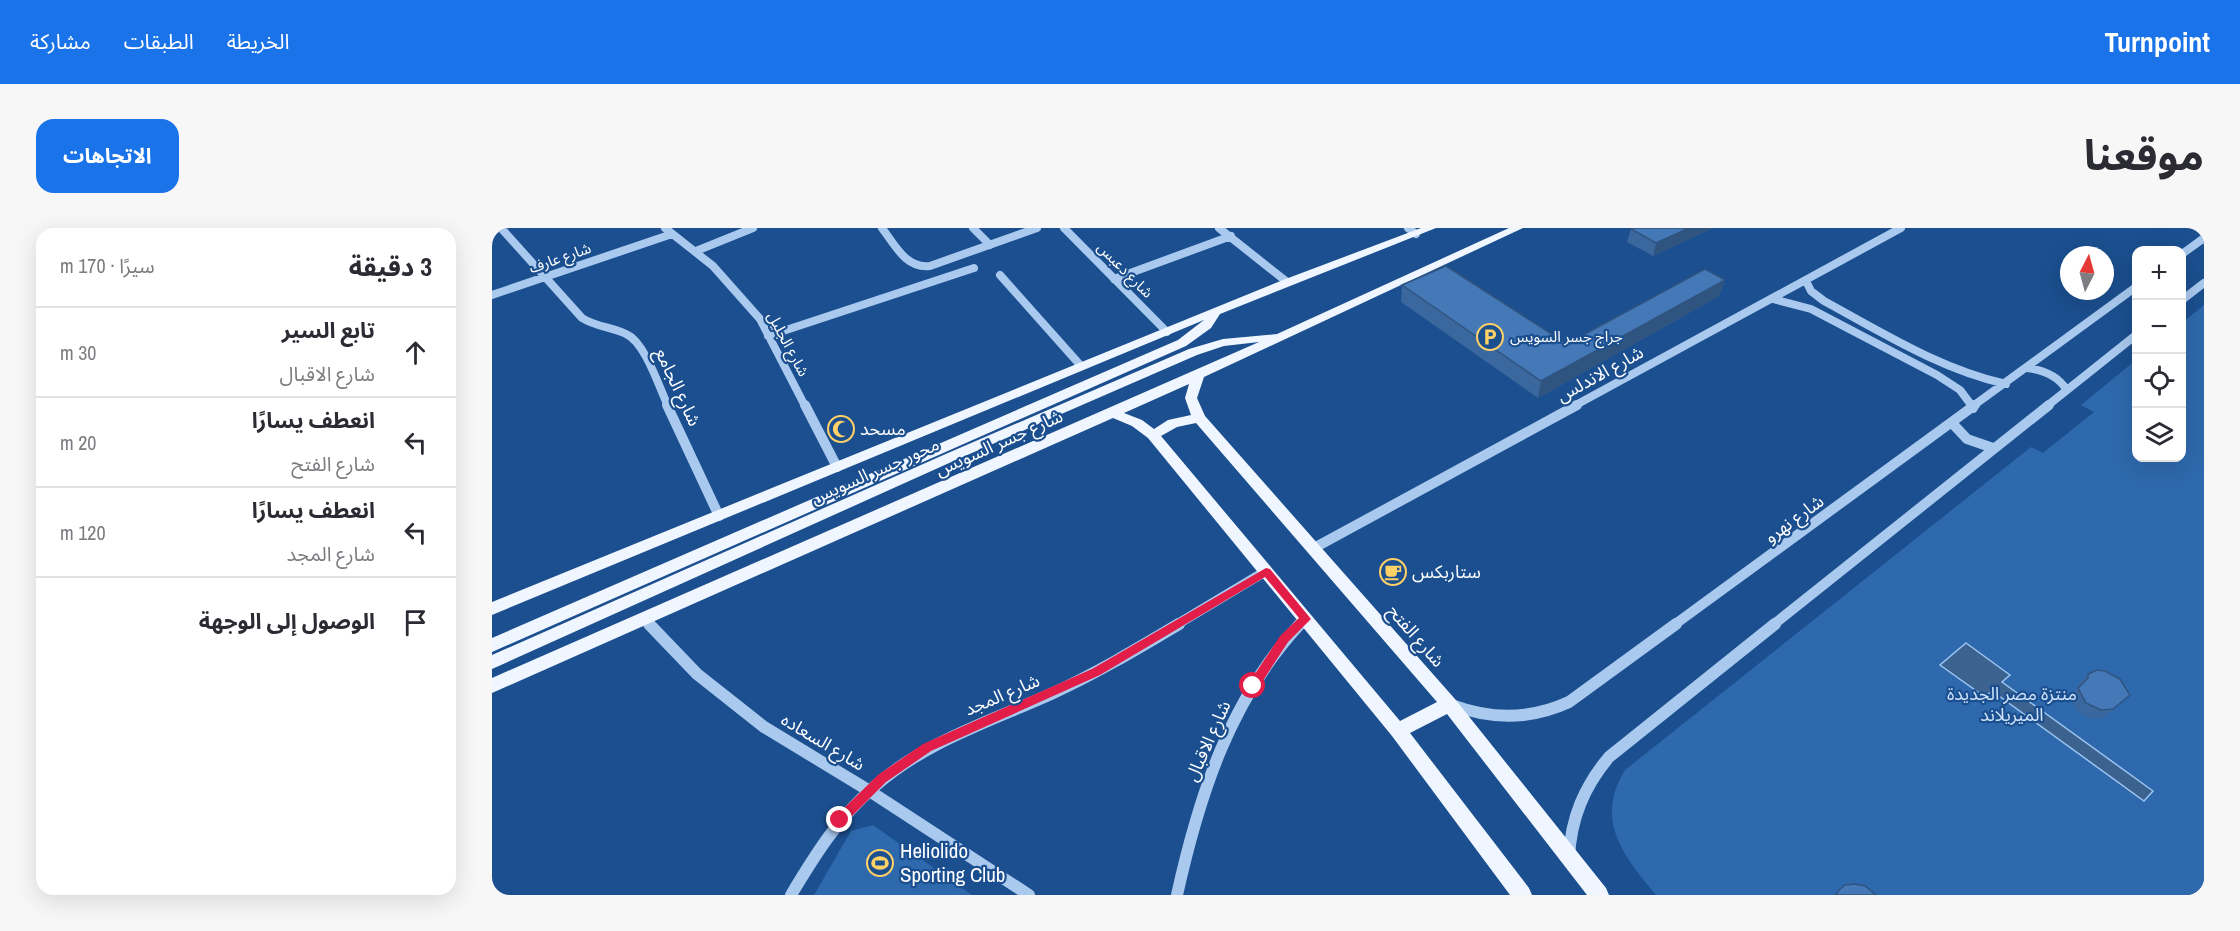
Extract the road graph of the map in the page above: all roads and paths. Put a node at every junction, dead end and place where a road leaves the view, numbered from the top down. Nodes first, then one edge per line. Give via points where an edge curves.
1 (501, 228) edge
2 (753, 228) edge
3 (882, 228) edge
4 (973, 228) edge
5 (1037, 228) edge
6 (1064, 228) edge
7 (1220, 228) edge
8 (1431, 228) edge
9 (1518, 228) edge
10 (1901, 228) edge
11 (668, 231) edge
12 (1412, 231) edge
13 (1231, 236) junction
14 (2204, 238) edge
15 (990, 245) junction
16 (696, 251) junction
17 (2186, 251) edge
18 (974, 268) dead end
19 (1000, 275) dead end
20 (545, 277) junction
21 (1114, 279) junction
22 (1806, 281) junction
23 (1287, 282) junction
24 (2204, 283) edge
25 (2132, 290) edge
26 (492, 295) edge
27 (2186, 296) edge
28 (1773, 299) junction
29 (1215, 312) junction
30 (1167, 332) junction
31 (768, 336) junction
32 (1280, 337) junction
33 (2132, 338) edge
34 (1081, 366) junction
35 (2027, 369) junction
36 (1198, 375) junction
37 (2006, 384) junction
38 (2066, 389) junction
39 (1973, 408) junction
40 (1113, 413) junction
41 (1199, 418) junction
42 (1953, 424) junction
43 (1153, 435) junction
44 (1993, 448) junction
45 (837, 467) junction
46 (719, 516) junction
47 (1314, 548) junction
48 (1266, 572) junction
49 (492, 609) edge
50 (644, 619) junction
51 (1305, 619) junction
52 (492, 645) edge
53 (492, 662) edge
54 (492, 686) edge
55 (1449, 704) junction
56 (1398, 731) junction
57 (868, 790) junction
58 (1569, 857) junction
59 (791, 895) edge
60 (1029, 895) edge
61 (1177, 895) edge
62 (1522, 895) edge
63 (1599, 895) edge

1 - 20 street, شارع الجامع
2 - 16 street
3 - 15 street via 917,267
4 - 15 street
5 - 15 street
6 - 21 street, شارع دعبس
7 - 13 street
8 - 12 main road, شارع جسر السويس
9 - 32 main road, شارع جسر السويس
10 - 22 street, شارع الاندلس
11 - 16 street, شارع الجليل
11 - 20 street, شارع عارف
12 - 23 main road, شارع جسر السويس
13 - 21 street
13 - 23 street
14 - 17 street
16 - 31 street, شارع الجليل via 746,300
18 - 31 street
19 - 34 street
20 - 26 street, شارع عارف
20 - 46 street, شارع الجامع via 587,322 627,333 638,342
21 - 30 street, شارع دعبس
22 - 28 street, شارع الاندلس
22 - 37 street via 1824,301 1948,366 1976,378
23 - 29 main road, شارع جسر السويس
24 - 27 street
25 - 35 street, شارع نهرو
28 - 39 street via 1811,309 1943,378 1960,390
28 - 47 street, شارع الاندلس
29 - 30 main road, شارع جسر السويس
29 - 52 main road, محور جسر السويس via 1207,326 1182,343
30 - 34 main road, شارع جسر السويس
31 - 45 street, شارع الجليل
32 - 36 main road, شارع جسر السويس
32 - 53 main road, محور جسر السويس via 1242,339 1193,352
33 - 38 street
34 - 45 main road, شارع جسر السويس
35 - 37 street, شارع نهرو
35 - 38 street via 2052,375
36 - 40 main road, شارع جسر السويس
36 - 41 main road via 1191,398
37 - 39 street, شارع نهرو
38 - 44 street
39 - 42 street, شارع نهرو
40 - 43 main road
40 - 50 main road, شارع جسر السويس
41 - 43 main road via 1173,423
41 - 47 main road, شارع الفتح
42 - 44 street via 1967,439
42 - 55 street, شارع نهرو via 1569,702 1539,714 1517,717 1482,715
43 - 48 main road
44 - 58 street via 1609,757 1580,801
45 - 46 main road, شارع جسر السويس
46 - 49 main road, شارع جسر السويس
47 - 55 main road, شارع الفتح
48 - 51 main road
48 - 57 street, شارع المجد via 1096,672 927,748
50 - 54 main road, شارع جسر السويس
50 - 57 street, شارع السعاده via 697,674 746,714
51 - 56 main road
51 - 61 street, شارع الاقبال via 1273,654 1225,740 1195,823
55 - 56 main road
55 - 58 main road, شارع الفتح
56 - 62 main road
57 - 59 street, شارع المجد via 831,831
57 - 60 street, شارع السعاده
58 - 63 main road, شارع الفتح

